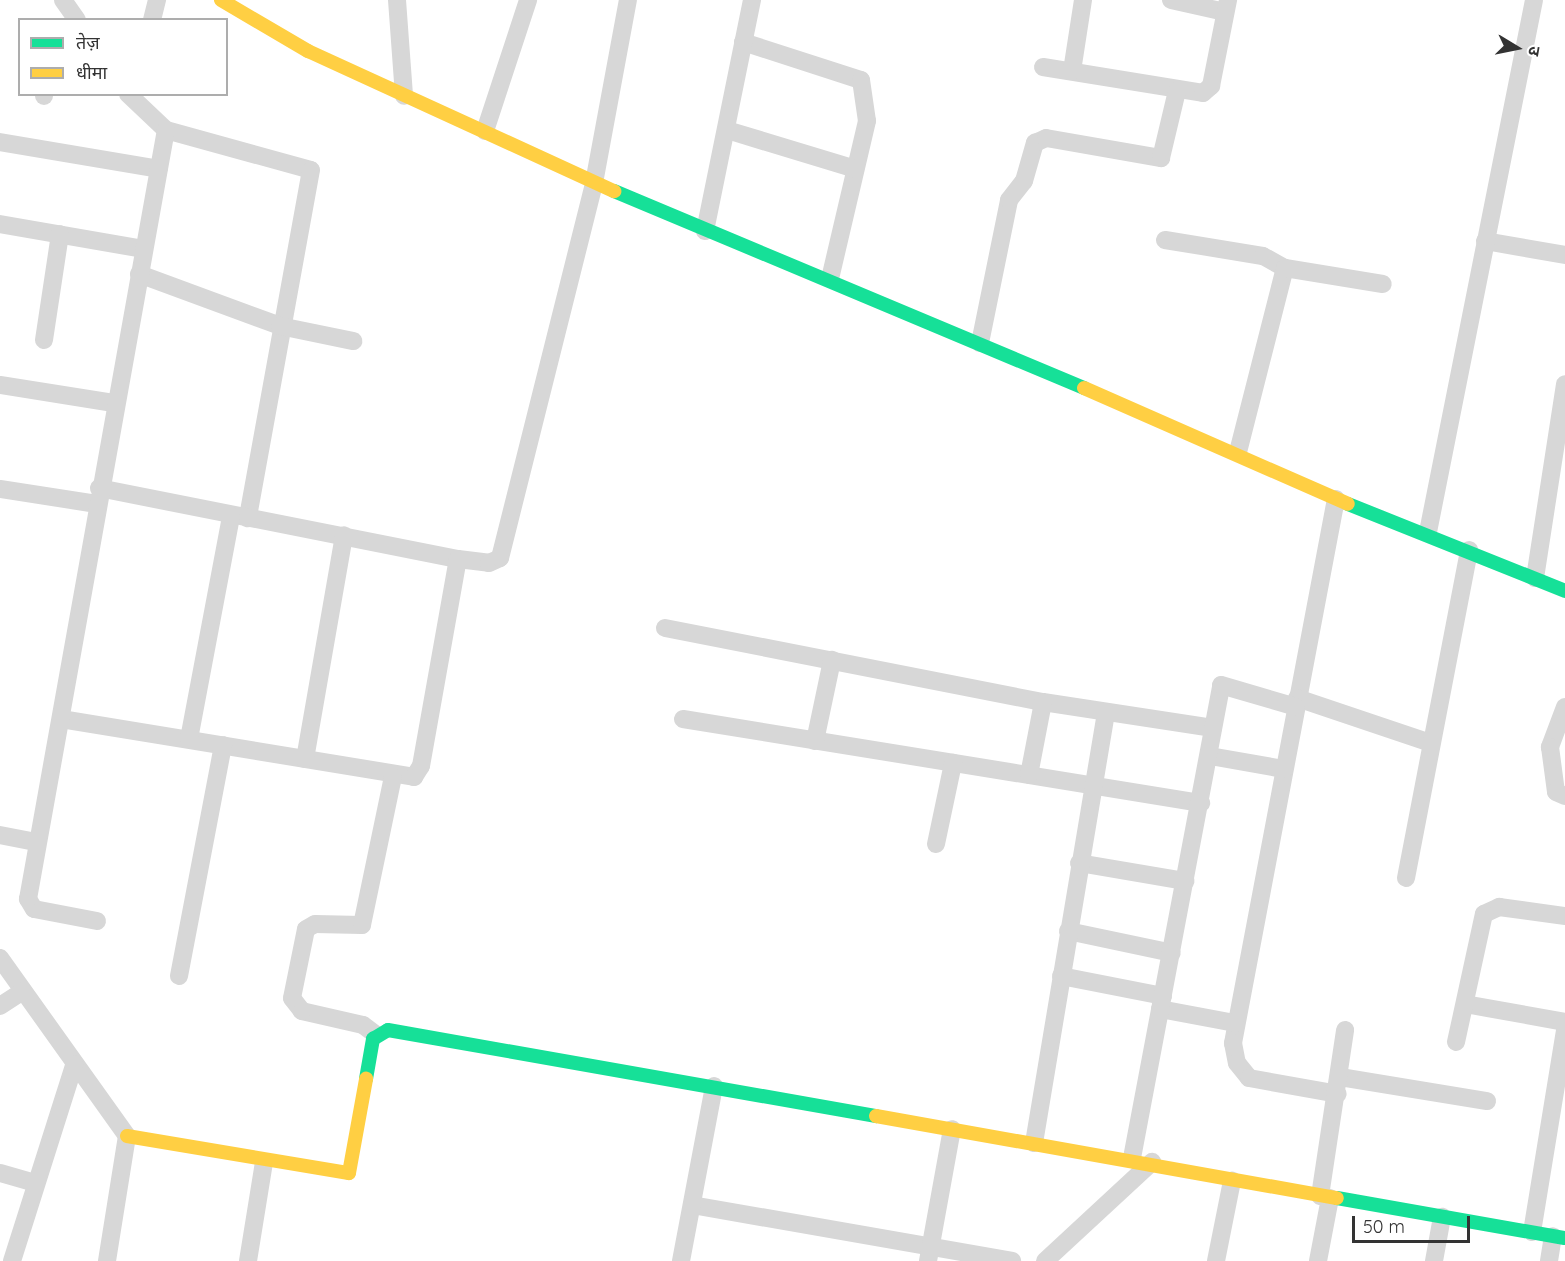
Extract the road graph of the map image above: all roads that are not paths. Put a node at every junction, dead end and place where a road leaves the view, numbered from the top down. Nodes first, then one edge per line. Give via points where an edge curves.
1 (157, 0) edge
2 (221, 0) edge
3 (397, 0) edge
4 (528, 0) edge
5 (628, 0) edge
6 (752, 0) edge
7 (1083, 0) edge
8 (1171, 0) edge
9 (1534, 0) edge
10 (1227, 6) edge
11 (63, 7) edge
12 (75, 18) edge
13 (152, 18) edge
14 (743, 42) junction
15 (1043, 67) dead end
16 (1072, 72) junction
17 (1177, 91) junction
18 (131, 96) edge
19 (404, 96) junction
20 (166, 130) junction
21 (485, 130) junction
22 (727, 130) junction
23 (0, 142) edge
24 (159, 169) junction
25 (855, 169) junction
26 (594, 183) junction
27 (0, 224) edge
28 (705, 231) junction
29 (60, 234) junction
30 (1166, 240) dead end
31 (1485, 241) junction
32 (144, 249) junction
33 (1565, 255) edge
34 (1285, 268) junction
35 (139, 274) junction
36 (830, 279) junction
37 (1383, 284) dead end
38 (280, 326) junction
39 (45, 340) dead end
40 (353, 341) dead end
41 (980, 343) junction
42 (1565, 384) edge
43 (0, 386) edge
44 (114, 403) junction
45 (1238, 452) junction
46 (0, 489) edge
47 (98, 496) junction
48 (1336, 499) junction
49 (240, 517) junction
50 (1428, 532) junction
51 (344, 535) junction
52 (1469, 550) junction
53 (458, 559) junction
54 (1535, 578) junction
55 (1565, 591) edge
56 (665, 628) dead end
57 (832, 660) junction
58 (1043, 702) junction
59 (1297, 703) junction
60 (1565, 707) edge
61 (1106, 712) junction
62 (61, 719) junction
63 (683, 720) dead end
64 (1213, 728) junction
65 (189, 739) junction
66 (815, 741) junction
67 (1431, 743) junction
68 (223, 745) junction
69 (1210, 756) junction
70 (305, 759) junction
71 (1559, 761) edge
72 (953, 763) junction
73 (1284, 769) junction
74 (1029, 775) junction
75 (393, 777) junction
76 (1092, 786) junction
77 (1565, 796) edge
78 (1201, 803) junction
79 (0, 835) edge
80 (36, 842) junction
81 (936, 844) dead end
82 (1079, 863) junction
83 (1407, 878) dead end
84 (1185, 881) junction
85 (1565, 916) edge
86 (97, 921) dead end
87 (1068, 931) junction
88 (1172, 953) junction
89 (0, 958) edge
90 (179, 976) dead end
91 (1061, 976) junction
92 (23, 991) junction
93 (1161, 1002) junction
94 (1465, 1004) junction
95 (0, 1006) edge
96 (1565, 1022) edge
97 (1235, 1023) junction
98 (1345, 1030) dead end
99 (1565, 1031) edge
100 (375, 1034) junction
101 (1456, 1042) dead end
102 (74, 1065) junction
103 (1339, 1085) junction
104 (714, 1086) junction
105 (1487, 1101) dead end
106 (1557, 1126) edge
107 (952, 1129) junction
108 (127, 1136) junction
109 (1034, 1143) junction
110 (1132, 1158) junction
111 (264, 1162) junction
112 (1152, 1162) junction
113 (0, 1173) edge
114 (1232, 1181) junction
115 (36, 1183) junction
116 (1325, 1197) junction
117 (692, 1205) junction
118 (1442, 1217) junction
119 (1533, 1232) junction
120 (1559, 1237) edge
121 (929, 1252) edge
122 (12, 1261) edge
123 (107, 1261) edge
124 (249, 1261) edge
125 (681, 1261) edge
126 (1012, 1261) edge
127 (1045, 1261) edge
128 (1216, 1261) edge
129 (1318, 1261) edge
130 (1434, 1261) edge
131 (1549, 1261) edge

1 - 13 street
2 - 19 street via 308,51
3 - 19 street
4 - 21 street
5 - 26 street
6 - 14 street
7 - 16 street
8 - 10 street
9 - 31 street
10 - 17 street via 1209,91
11 - 12 street
14 - 22 street
14 - 25 street via 858,75 868,108
15 - 16 street
16 - 17 street
17 - 41 street via 1161,158 1046,138 1035,143 1024,182 1009,200
18 - 20 street
19 - 21 street
20 - 24 street
20 - 38 street via 311,171
21 - 26 street
22 - 25 street
22 - 28 street
23 - 24 street
24 - 32 street
25 - 36 street
26 - 28 street
26 - 53 street via 507,547 489,563
27 - 29 street
28 - 36 street
29 - 32 street
29 - 39 street
30 - 34 street via 1263,256
31 - 33 street
31 - 50 street
32 - 35 street
34 - 37 street
34 - 45 street
35 - 38 street
35 - 44 street
36 - 41 street
38 - 40 street
38 - 49 street
41 - 45 street
42 - 54 street
43 - 44 street
44 - 47 street
45 - 48 street
46 - 47 street
47 - 49 street
47 - 62 street
48 - 50 street
48 - 59 street
49 - 51 street
49 - 65 street
50 - 52 street
51 - 53 street
51 - 70 street
52 - 54 street
52 - 67 street
53 - 75 street via 419,774
54 - 55 street
56 - 57 street
57 - 58 street
57 - 66 street
58 - 61 street
58 - 74 street
59 - 64 street via 1221,685
59 - 67 street
59 - 73 street
60 - 71 street via 1550,747
61 - 64 street
61 - 76 street
62 - 65 street
62 - 80 street
63 - 66 street
64 - 69 street
65 - 68 street
66 - 72 street
67 - 83 street
68 - 70 street
68 - 90 street
69 - 73 street
69 - 78 street
70 - 75 street
71 - 77 street via 1556,792
72 - 74 street
72 - 81 street
73 - 97 street
74 - 76 street
75 - 100 street via 362,925 306,929 292,998 302,1011
76 - 78 street
76 - 82 street
78 - 84 street
79 - 80 street
80 - 86 street via 30,907
82 - 84 street
82 - 87 street
84 - 88 street
85 - 94 street via 1489,909 1479,924
87 - 88 street
87 - 91 street
88 - 93 street
89 - 92 street
91 - 93 street
91 - 109 street
92 - 95 street
92 - 102 street
93 - 97 street
93 - 110 street
94 - 96 street
94 - 101 street
97 - 103 street via 1233,1043 1243,1074
98 - 103 street
99 - 106 street
100 - 104 street via 388,1030 446,1038
100 - 111 street via 349,1173
102 - 108 street
102 - 115 street
103 - 105 street
103 - 116 street
104 - 107 street
104 - 117 street
106 - 119 street
107 - 109 street
107 - 121 street
108 - 111 street
108 - 123 street
109 - 110 street
110 - 112 street
111 - 124 street
112 - 114 street
112 - 127 street
113 - 115 street
114 - 116 street
114 - 128 street
115 - 122 street
116 - 118 street
116 - 129 street
117 - 121 street
117 - 125 street
118 - 119 street
118 - 130 street
119 - 120 street
120 - 131 street
121 - 126 street

